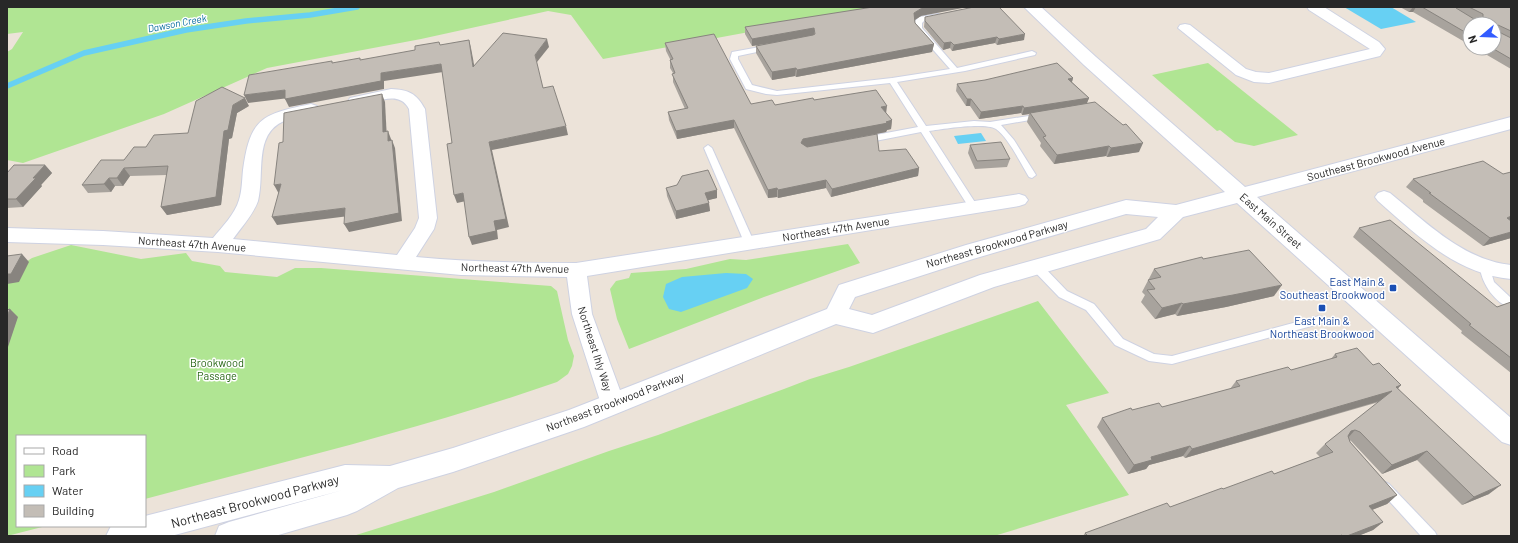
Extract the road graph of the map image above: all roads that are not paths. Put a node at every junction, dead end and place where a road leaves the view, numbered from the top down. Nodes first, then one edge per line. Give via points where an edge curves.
1 (1032, 7) edge
2 (1314, 7) edge
3 (944, 15) edge
4 (1185, 28) dead end
5 (779, 45) edge
6 (1032, 53) dead end
7 (955, 70) junction
8 (892, 80) junction
9 (1052, 114) edge
10 (1511, 123) edge
11 (992, 124) junction
12 (923, 129) junction
13 (853, 142) edge
14 (708, 148) dead end
15 (1032, 174) dead end
16 (1242, 194) junction
17 (1384, 197) dead end
18 (1019, 200) dead end
19 (973, 207) junction
20 (1176, 212) junction
21 (7, 235) edge
22 (749, 242) junction
23 (218, 245) junction
24 (403, 262) junction
25 (1037, 267) junction
26 (1484, 268) junction
27 (576, 270) junction
28 (1511, 272) edge
29 (1511, 304) edge
30 (835, 315) junction
31 (1320, 320) dead end
32 (613, 404) junction
33 (1511, 434) edge
34 (391, 478) junction
35 (1377, 480) edge
36 (120, 536) edge
37 (229, 536) edge
38 (1430, 536) edge

1 - 16 main road, East Main Street
2 - 4 street via 1378,49 1375,53 1364,56 1269,78 1254,77 1241,72
3 - 7 lane via 922,19 917,25
5 - 8 lane via 735,54 734,59 749,87 777,93
6 - 7 lane
7 - 8 lane
8 - 12 lane
9 - 11 lane
10 - 16 main road, Southeast Brookwood Avenue
11 - 12 lane
11 - 15 lane via 1003,131
12 - 13 lane
12 - 19 lane
14 - 22 lane
16 - 20 main road, Northeast Brookwood Parkway
16 - 33 main road, East Main Street
17 - 26 street via 1456,254
18 - 19 street, Northeast 47th Avenue
19 - 22 street, Northeast 47th Avenue
20 - 25 main road, Northeast Brookwood Parkway via 1153,234
20 - 30 main road, Northeast Brookwood Parkway via 1126,207 897,274 847,291
21 - 23 street, Northeast 47th Avenue
22 - 27 street, Northeast 47th Avenue
23 - 24 street, Northeast 47th Avenue
23 - 24 street via 248,204 256,137 265,125 273,118 291,113 390,94 411,97 415,102 428,218
24 - 27 street, Northeast 47th Avenue via 460,268
25 - 30 main road, Northeast Brookwood Parkway via 873,324
25 - 31 lane via 1063,294 1090,307 1119,342 1163,360 1172,360
26 - 28 street
26 - 29 lane via 1489,285
27 - 32 street, Northeast Ihly Way via 582,314
30 - 32 main road, Northeast Brookwood Parkway
32 - 34 main road, Northeast Brookwood Parkway via 453,460
34 - 36 main road, Northeast Brookwood Parkway via 345,477
34 - 37 main road, Northeast Brookwood Parkway via 347,502
35 - 38 lane

